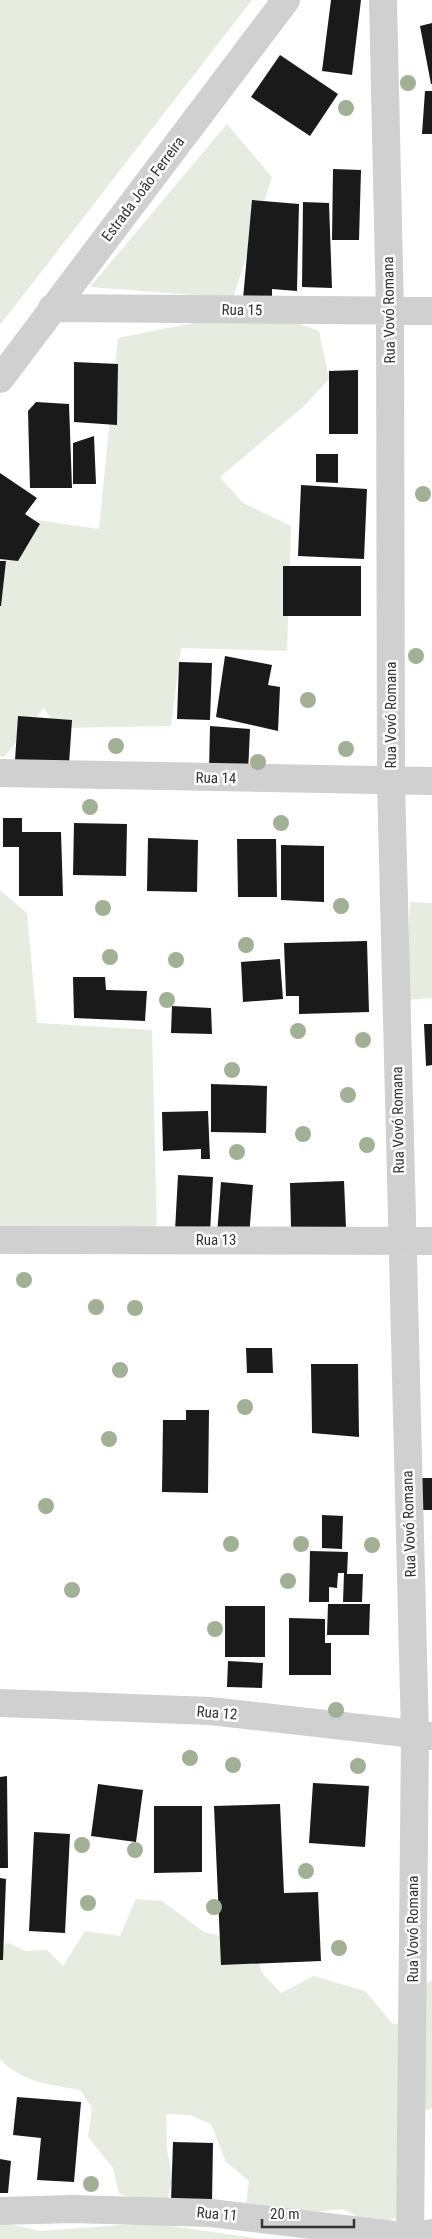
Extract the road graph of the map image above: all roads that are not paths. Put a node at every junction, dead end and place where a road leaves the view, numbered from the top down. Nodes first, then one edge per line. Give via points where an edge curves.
1 (286, 0) edge
2 (383, 0) edge
3 (52, 308) junction
4 (432, 311) edge
5 (390, 312) junction
6 (0, 379) edge
7 (0, 773) edge
8 (432, 780) edge
9 (391, 781) junction
10 (0, 1240) edge
11 (401, 1240) junction
12 (432, 1241) edge
13 (0, 1703) edge
14 (423, 1735) edge
15 (0, 2212) edge
16 (417, 2236) edge

1 - 3 street, Estrada João Ferreira
2 - 5 street, Rua Vovó Romana
3 - 5 street, Rua 15
3 - 6 street, Estrada João Ferreira
4 - 5 street, Rua 15
5 - 9 street, Rua Vovó Romana
7 - 9 street, Rua 14
8 - 9 street, Rua 14
9 - 11 street, Rua Vovó Romana
10 - 11 street, Rua 13
11 - 12 street, Rua 13
11 - 14 street, Rua Vovó Romana
13 - 14 street, Rua 12 via 210,1711
14 - 16 street, Rua Vovó Romana
15 - 16 street, Rua 11 via 72,2209 212,2213

